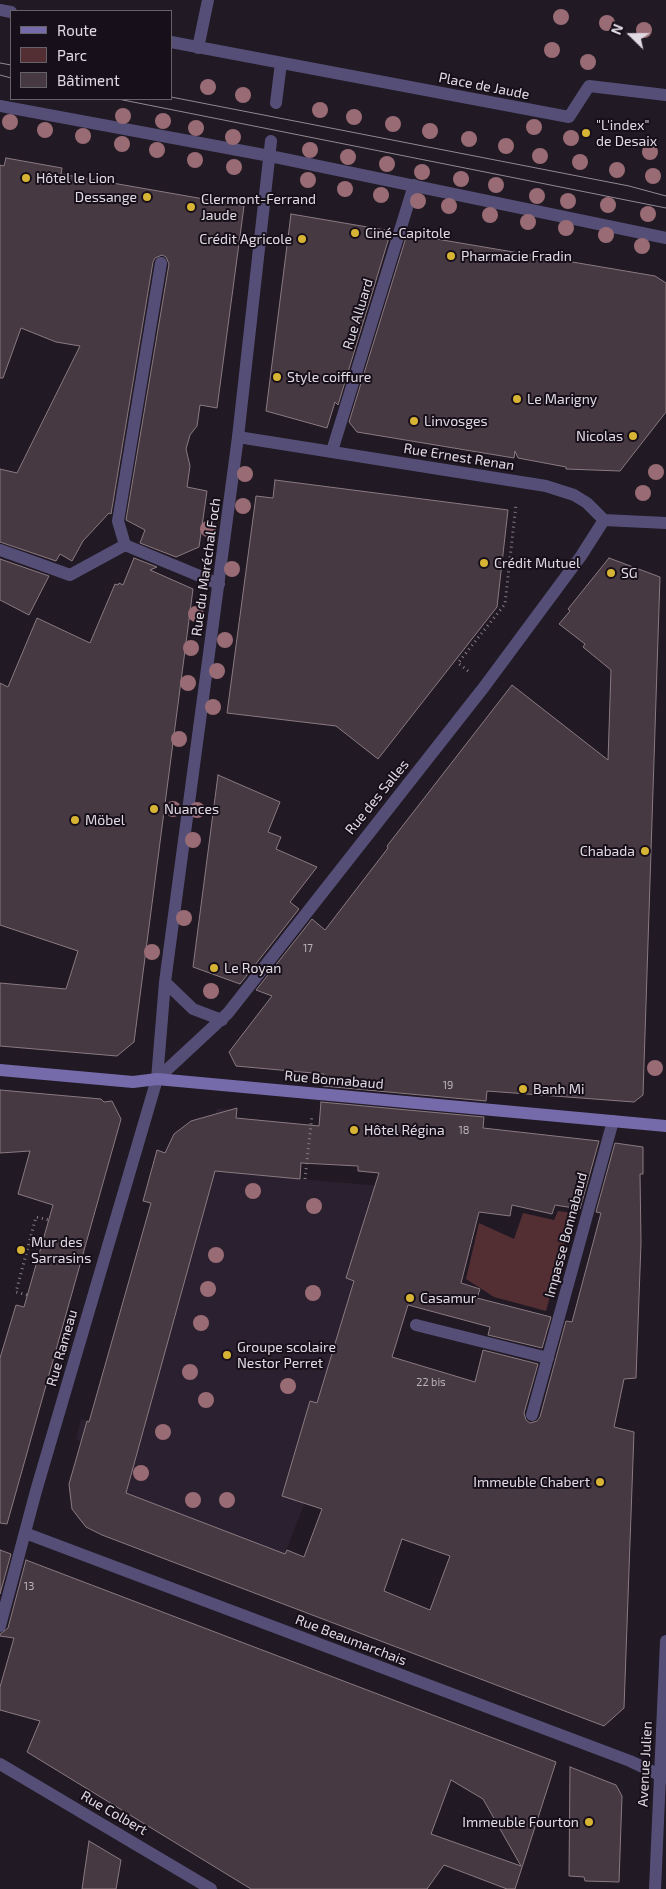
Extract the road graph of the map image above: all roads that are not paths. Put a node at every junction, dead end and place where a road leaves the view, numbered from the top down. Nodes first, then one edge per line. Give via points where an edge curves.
1 (208, 0) edge
2 (172, 42) edge
3 (198, 48) junction
4 (281, 63) junction
5 (666, 95) edge
6 (276, 103) dead end
7 (0, 106) edge
8 (271, 141) dead end
9 (270, 156) junction
10 (414, 185) junction
11 (666, 238) edge
12 (161, 263) dead end
13 (238, 437) junction
14 (332, 452) junction
15 (604, 520) junction
16 (666, 523) edge
17 (125, 545) junction
18 (0, 550) edge
19 (219, 584) junction
20 (165, 982) junction
21 (222, 1020) junction
22 (0, 1070) edge
23 (157, 1079) junction
24 (613, 1121) junction
25 (666, 1126) edge
26 (416, 1326) dead end
27 (548, 1358) junction
28 (532, 1415) dead end
29 (25, 1533) junction
30 (0, 1626) edge
31 (666, 1641) edge
32 (0, 1764) edge
33 (663, 1777) edge
34 (211, 1889) edge
35 (655, 1889) edge

1 - 3 street
2 - 3 street, Place de Jaude
3 - 4 street, Place de Jaude
4 - 5 street, Place de Jaude via 569,117 589,86
4 - 6 street
7 - 9 street
8 - 9 street
9 - 10 street
9 - 13 street, Rue du Maréchal Foch
10 - 11 street
10 - 14 street, Rue Alluard
12 - 17 street via 118,521
13 - 14 street, Rue Ernest Renan
13 - 19 street, Rue du Maréchal Foch
14 - 15 street, Rue Ernest Renan via 546,486 574,495
15 - 16 street
15 - 21 street, Rue des Salles via 484,687
17 - 18 street via 70,575
17 - 19 street
19 - 20 street, Rue du Maréchal Foch
20 - 21 street via 193,1009
20 - 23 street, Rue du Maréchal Foch
21 - 23 street, Rue des Salles
22 - 23 main road, Rue Bonnabaud via 133,1082
23 - 24 main road, Rue Bonnabaud
23 - 29 street, Rue Rameau
24 - 25 main road, Rue Bonnabaud
24 - 27 street, Impasse Bonnabaud
26 - 27 street
27 - 28 street, Impasse Bonnabaud
29 - 30 street, Rue Rameau
29 - 33 street, Rue Beaumarchais via 630,1761
31 - 33 street, Avenue Julien
32 - 34 street, Rue Colbert
33 - 35 street, Avenue Julien

